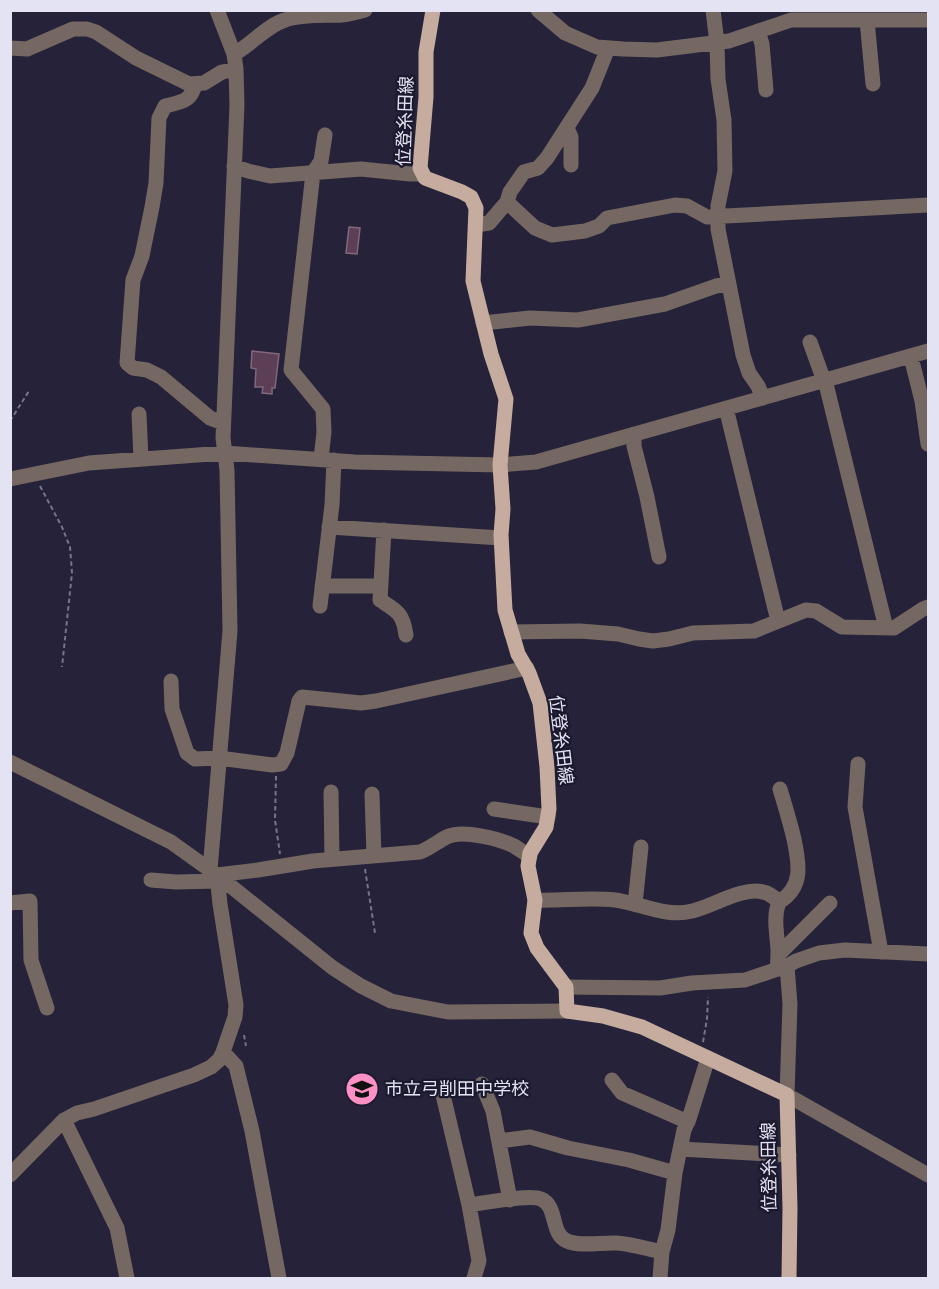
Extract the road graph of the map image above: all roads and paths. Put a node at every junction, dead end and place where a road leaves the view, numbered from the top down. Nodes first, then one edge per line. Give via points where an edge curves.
1 (217, 10) edge
2 (365, 10) edge
3 (433, 10) edge
4 (538, 10) edge
5 (713, 10) edge
6 (867, 20) junction
7 (928, 20) edge
8 (758, 31) junction
9 (717, 43) junction
10 (10, 48) edge
11 (608, 48) junction
12 (235, 61) junction
13 (195, 84) junction
14 (873, 84) dead end
15 (766, 90) dead end
16 (567, 128) junction
17 (326, 135) dead end
18 (571, 165) dead end
19 (234, 166) junction
20 (313, 173) junction
21 (422, 174) junction
22 (507, 202) junction
23 (928, 205) edge
24 (718, 217) junction
25 (476, 225) junction
26 (728, 284) junction
27 (483, 323) junction
28 (810, 342) dead end
29 (928, 351) edge
30 (911, 357) junction
31 (824, 381) junction
32 (30, 391) dead end
33 (763, 398) junction
34 (726, 408) junction
35 (139, 414) dead end
36 (10, 421) edge
37 (223, 423) junction
38 (628, 436) junction
39 (928, 444) edge
40 (225, 453) junction
41 (141, 459) junction
42 (328, 460) junction
43 (500, 465) junction
44 (31, 474) junction
45 (10, 479) edge
46 (635, 490) dead end
47 (329, 527) junction
48 (384, 530) junction
49 (501, 538) junction
50 (659, 556) dead end
51 (322, 585) junction
52 (381, 586) junction
53 (320, 606) dead end
54 (928, 608) edge
55 (778, 621) junction
56 (886, 628) junction
57 (511, 632) junction
58 (406, 635) dead end
59 (62, 667) dead end
60 (527, 668) junction
61 (171, 681) dead end
62 (219, 758) junction
63 (10, 762) edge
64 (858, 764) dead end
65 (277, 765) junction
66 (780, 789) dead end
67 (331, 792) dead end
68 (372, 794) dead end
69 (494, 809) dead end
70 (548, 818) junction
71 (641, 847) dead end
72 (369, 856) junction
73 (530, 856) junction
74 (333, 859) junction
75 (282, 866) junction
76 (215, 875) junction
77 (152, 880) dead end
78 (536, 900) junction
79 (779, 902) junction
80 (10, 903) edge
81 (830, 903) dead end
82 (635, 904) junction
83 (375, 933) dead end
84 (881, 952) junction
85 (928, 954) edge
86 (780, 964) junction
87 (709, 982) junction
88 (566, 987) junction
89 (47, 1008) dead end
90 (567, 1011) junction
91 (223, 1052) junction
92 (704, 1057) junction
93 (612, 1080) dead end
94 (482, 1084) dead end
95 (443, 1095) dead end
96 (787, 1095) junction
97 (64, 1120) junction
98 (688, 1122) junction
99 (499, 1141) junction
100 (680, 1149) junction
101 (789, 1155) junction
102 (675, 1173) junction
103 (10, 1175) edge
104 (928, 1175) edge
105 (510, 1200) junction
106 (469, 1205) junction
107 (662, 1252) junction
108 (128, 1278) edge
109 (279, 1278) edge
110 (474, 1278) edge
111 (660, 1278) edge
112 (789, 1278) edge

1 - 12 street
2 - 12 street via 285,20 244,48
3 - 21 main road, 位登糸田線 via 426,52
4 - 11 street via 565,33
5 - 9 street
6 - 7 street
6 - 8 street via 791,20
6 - 14 street
8 - 9 street
8 - 15 street
9 - 11 street via 657,50
9 - 24 street via 725,171
10 - 13 street via 27,49 73,29 87,29 136,58
11 - 16 street via 592,88
12 - 13 street via 204,83
12 - 19 street
13 - 37 street via 185,101 165,106 159,118 156,183 142,256 133,280 127,363 161,377 210,418
16 - 18 street via 571,137
16 - 22 street via 538,168 524,172
17 - 20 street via 321,161
19 - 20 street via 270,176
19 - 37 street
20 - 21 street via 361,169
20 - 42 street via 291,370 323,410
21 - 25 main road, 位登糸田線 via 471,197
22 - 24 street via 535,228 552,235 585,231 607,218 675,205 687,206 707,218
22 - 25 street via 489,222
23 - 24 street
24 - 26 street
25 - 27 main road, 位登糸田線 via 473,281
26 - 27 street via 665,304 578,320 531,318
26 - 33 street via 743,355
27 - 43 main road, 位登糸田線 via 506,399
28 - 31 street
29 - 30 street
30 - 31 street
30 - 39 street
31 - 33 street
31 - 56 street
32 - 36 path
33 - 34 street
34 - 38 street
34 - 55 street
35 - 41 street
37 - 40 street
38 - 43 street via 536,462
38 - 46 street
38 - 50 street via 647,496
40 - 41 street
40 - 42 street
40 - 62 street via 230,631
41 - 44 street via 89,463
42 - 43 street
42 - 47 street via 332,505
43 - 49 main road, 位登糸田線
44 - 45 street
44 - 59 path via 70,547 72,573
47 - 48 street
47 - 51 street
48 - 49 street
48 - 52 street
49 - 57 main road, 位登糸田線 via 505,610
51 - 52 street
51 - 53 street
52 - 58 street via 380,600 399,612
54 - 56 street via 894,628
55 - 56 street via 806,610 816,611 842,627
55 - 57 street via 754,631 693,633 653,641 580,631
57 - 60 main road, 位登糸田線
60 - 65 street via 361,703 302,697 287,753
60 - 70 main road, 位登糸田線 via 540,703
61 - 62 street via 172,709 188,753 195,759
62 - 65 street
62 - 76 street
63 - 76 street via 171,842
64 - 84 street via 855,807
65 - 75 path via 275,820
66 - 79 street via 799,863 794,887
67 - 74 street
68 - 72 street
69 - 70 street
70 - 73 main road, 位登糸田線
71 - 82 street
72 - 73 street via 420,852 459,834 514,846
72 - 74 street
72 - 83 path via 365,878
73 - 78 main road via 528,866
74 - 75 street
75 - 76 street
76 - 77 street via 176,882
76 - 90 street via 333,968 391,1001 448,1012
76 - 91 street via 236,1005
78 - 82 street via 612,900
78 - 88 main road via 531,933 537,948
79 - 82 street via 764,891 751,891 676,914
79 - 86 street via 775,927
80 - 89 street via 30,901 32,960
81 - 86 street
84 - 85 street
84 - 86 street via 819,952
86 - 87 street via 745,980
86 - 96 street via 790,1004
87 - 88 street via 660,988
87 - 92 path
88 - 90 main road
90 - 92 main road via 642,1027
91 - 97 street via 211,1067 194,1075
91 - 109 street via 236,1066 250,1120
92 - 96 main road
92 - 98 street
93 - 98 street via 622,1093
94 - 99 street
95 - 106 street
96 - 101 main road, 位登糸田線
96 - 104 street
97 - 103 street
97 - 108 street via 117,1228
98 - 100 street
99 - 102 street via 530,1137
99 - 105 street
100 - 101 street
100 - 102 street
101 - 112 main road, 位登糸田線
102 - 107 street via 669,1230
105 - 106 street
105 - 107 street via 543,1200 550,1207 561,1237 567,1241 617,1243
106 - 110 street via 479,1260
107 - 111 street

